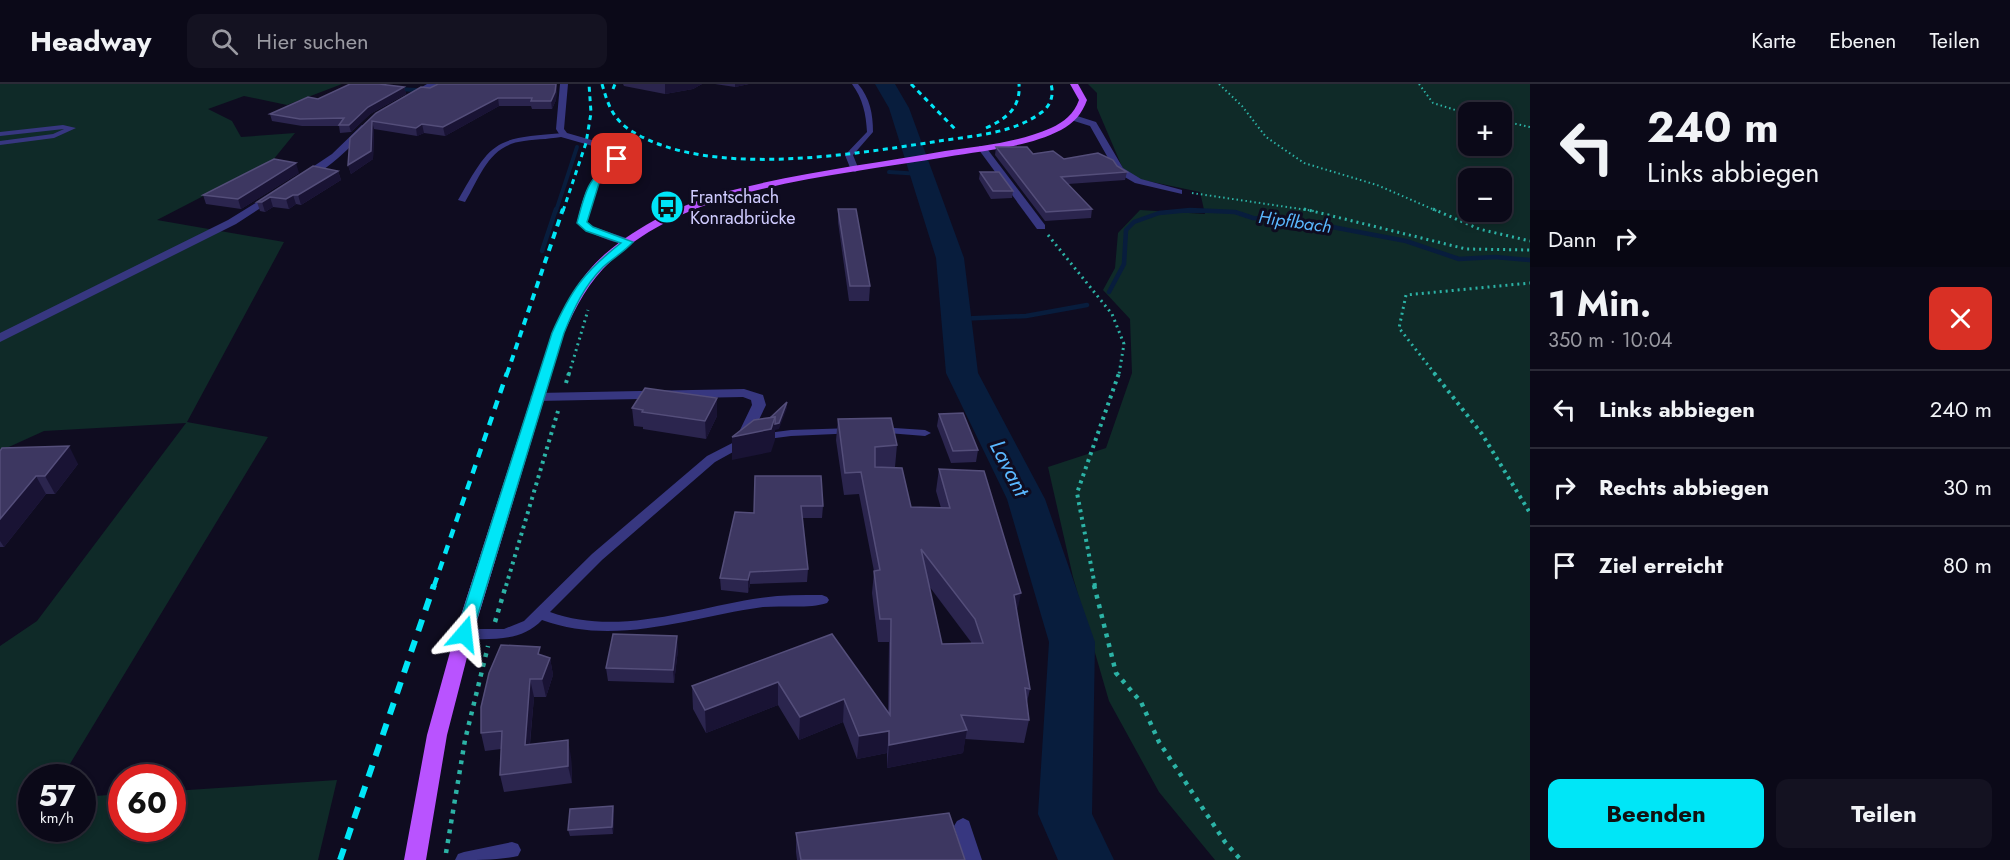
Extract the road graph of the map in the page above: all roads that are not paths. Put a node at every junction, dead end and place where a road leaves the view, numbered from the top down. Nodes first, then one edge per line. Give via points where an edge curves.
1 (433, 84) edge
2 (564, 84) edge
3 (855, 84) edge
4 (1074, 84) edge
5 (395, 104) edge
6 (374, 118) edge
7 (1074, 118) junction
8 (0, 134) edge
9 (564, 135) junction
10 (0, 143) edge
11 (982, 148) junction
12 (855, 170) junction
13 (1179, 192) road end
14 (462, 200) dead end
15 (1041, 227) road end
16 (628, 242) junction
17 (0, 338) edge
18 (537, 397) junction
19 (925, 433) dead end
20 (750, 438) junction
21 (822, 600) dead end
22 (540, 614) junction
23 (464, 634) junction
24 (963, 826) dead end
25 (512, 850) dead end
26 (416, 860) edge
27 (466, 860) edge
28 (973, 860) edge

1 - 5 street
2 - 9 street via 560,129
3 - 12 lane via 870,116 870,132 849,155
4 - 7 main road via 1083,100
6 - 17 street via 335,156 232,222
7 - 11 main road via 1036,136
7 - 13 street via 1093,124 1119,170 1137,181
8 - 10 lane via 73,128 54,136
9 - 14 lane via 517,139 494,147
9 - 16 street via 617,152 617,159 596,179 582,223
11 - 12 main road
11 - 15 street
12 - 16 main road via 727,195 670,218
16 - 18 main road via 600,265 571,302
18 - 20 street via 744,393 758,398 759,405 747,430
18 - 23 main road
19 - 20 lane via 875,430
20 - 22 lane via 711,459 597,556
21 - 22 lane via 755,604 664,621 591,627 558,623
22 - 23 lane via 518,631
23 - 26 main road via 437,735
24 - 28 lane
25 - 27 lane

